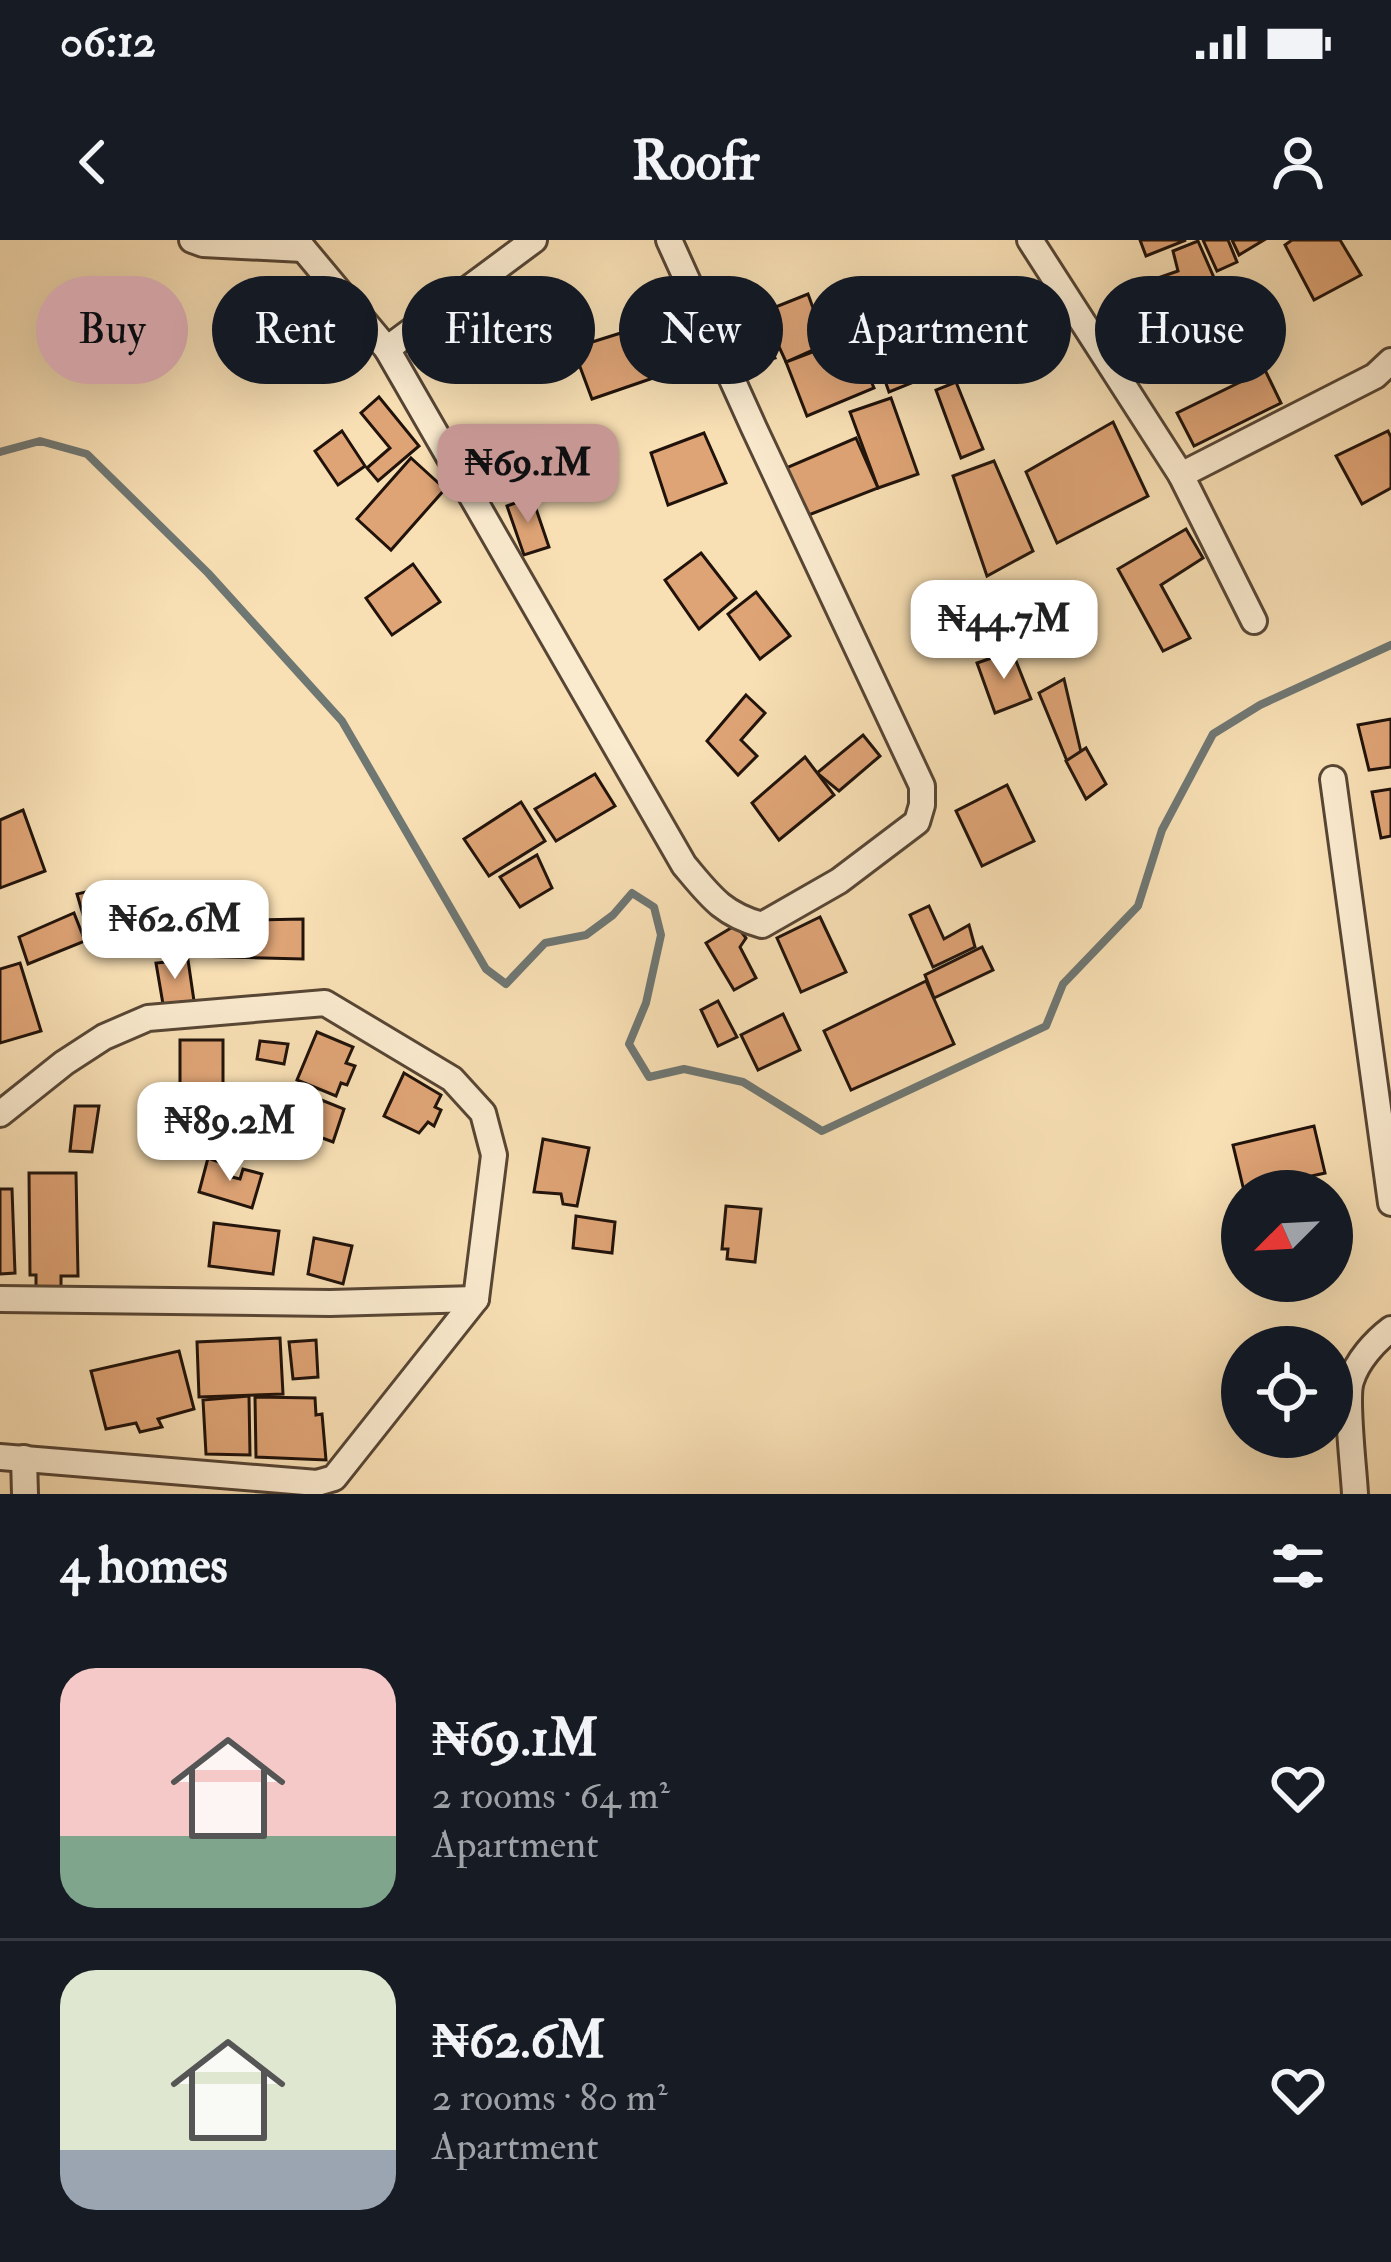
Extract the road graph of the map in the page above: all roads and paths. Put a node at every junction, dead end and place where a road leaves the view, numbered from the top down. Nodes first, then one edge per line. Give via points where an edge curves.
1 (192, 240) edge
2 (534, 240) edge
3 (669, 240) edge
4 (1030, 240) edge
5 (300, 244) edge
6 (387, 349) junction
7 (1391, 362) edge
8 (1180, 475) junction
9 (1254, 621) dead end
10 (1334, 779) dead end
11 (0, 1114) edge
12 (1391, 1203) edge
13 (0, 1299) edge
14 (476, 1299) junction
15 (1391, 1329) edge
16 (12, 1458) edge
17 (334, 1486) edge
18 (25, 1494) edge
19 (1354, 1494) edge

1 - 5 street
2 - 6 street
3 - 6 street via 922,785 917,822 762,926 735,917 684,865
4 - 8 street
5 - 6 street
7 - 8 street
8 - 9 street
10 - 12 street
11 - 14 street via 104,1037 148,1018 325,1003 452,1079 483,1113 494,1155
13 - 14 street
14 - 17 street
15 - 19 street via 1350,1383
16 - 17 street
16 - 18 street

